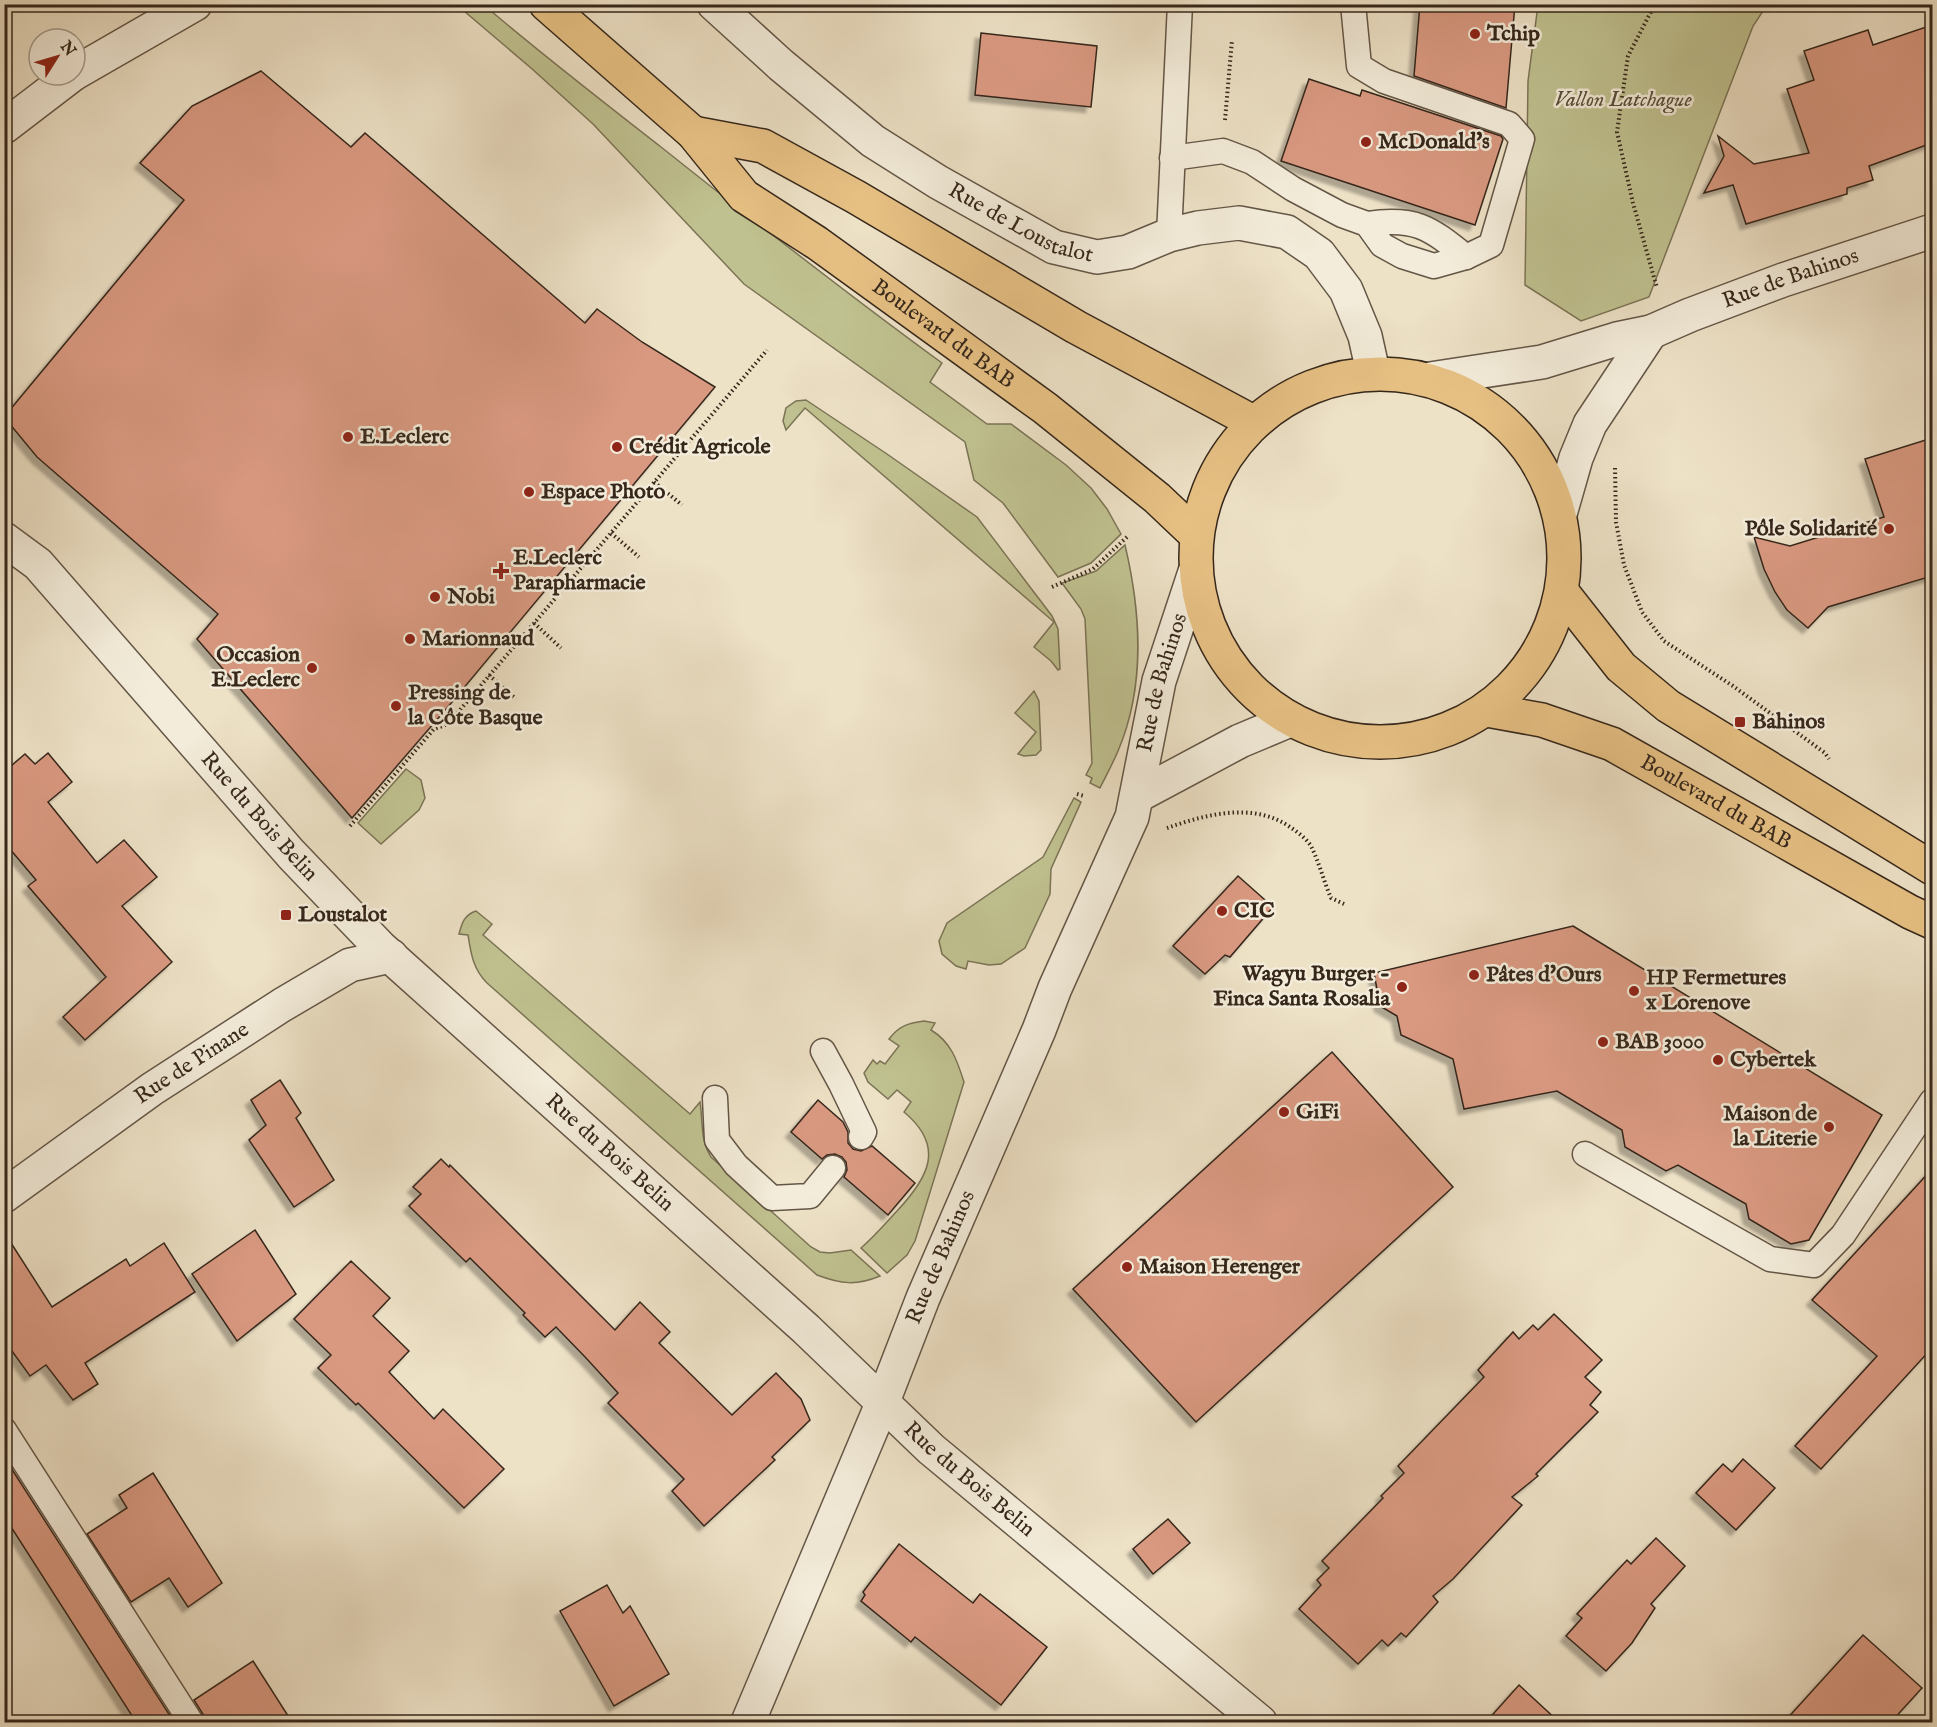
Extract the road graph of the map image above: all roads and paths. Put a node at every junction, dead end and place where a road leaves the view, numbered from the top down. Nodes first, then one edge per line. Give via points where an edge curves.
1 (195, 4) edge
2 (546, 4) edge
3 (714, 4) edge
4 (1180, 4) edge
5 (1353, 4) edge
6 (1654, 4) edge
7 (87, 66) edge
8 (57, 87) edge
9 (4, 127) edge
10 (693, 134) junction
11 (1172, 158) junction
12 (1367, 224) junction
13 (1169, 235) junction
14 (1931, 238) edge
15 (1466, 257) junction
16 (1659, 296) dead end
17 (1651, 332) junction
18 (767, 350) dead end
19 (1373, 372) junction
20 (1430, 379) junction
21 (1253, 422) junction
22 (1614, 460) dead end
23 (654, 482) junction
24 (682, 505) dead end
25 (1560, 514) junction
26 (611, 533) junction
27 (1196, 535) junction
28 (1128, 536) dead end
29 (4, 539) edge
30 (639, 557) dead end
31 (1195, 572) junction
32 (1052, 587) dead end
33 (1562, 592) junction
34 (534, 623) junction
35 (561, 648) dead end
36 (489, 675) junction
37 (516, 699) dead end
38 (1487, 710) junction
39 (1290, 720) junction
40 (1830, 762) dead end
41 (1077, 794) dead end
42 (1084, 796) dead end
43 (1137, 796) junction
44 (350, 826) dead end
45 (1160, 831) dead end
46 (1932, 868) edge
47 (1344, 904) dead end
48 (1932, 922) edge
49 (391, 956) junction
50 (823, 1052) dead end
51 (715, 1098) dead end
52 (1932, 1101) edge
53 (861, 1137) dead end
54 (1585, 1154) dead end
55 (833, 1168) dead end
56 (4, 1196) edge
57 (882, 1404) junction
58 (4, 1430) edge
59 (191, 1722) edge
60 (748, 1722) edge
61 (1260, 1722) edge

1 - 7 street
2 - 10 main road, Boulevard du BAB
3 - 13 street, Rue de Loustalot via 873,141 1054,247 1097,256 1128,252
4 - 11 lane
5 - 15 lane via 1359,66 1384,81 1509,124 1522,139 1491,245
6 - 16 path via 1628,56 1617,132
8 - 9 street
10 - 21 main road via 763,146 1076,327
10 - 27 main road, Boulevard du BAB via 744,196 817,243 1046,408 1157,498
11 - 12 lane via 1223,151 1252,162 1293,189
11 - 13 lane
12 - 15 lane via 1415,224 1443,238
12 - 15 lane via 1382,245 1402,256 1434,266
13 - 19 street, Rue de Loustalot via 1239,223 1287,232 1319,254 1346,290 1365,336
14 - 17 street, Rue de Bahinos via 1773,284
17 - 20 street, Rue de Bahinos via 1542,362
17 - 25 street via 1590,424
18 - 23 path
19 - 20 main road
19 - 21 main road via 1319,383 1288,396
20 - 25 main road via 1474,399 1513,429 1542,468
21 - 27 main road via 1214,474
22 - 40 path via 1616,522 1624,565 1642,612 1664,641 1825,753
23 - 24 path
23 - 26 path
25 - 33 main road via 1565,552
26 - 30 path
26 - 34 path
27 - 31 main road
28 - 32 path via 1093,568
29 - 49 street, Rue du Bois Belin via 38,564 291,854
31 - 39 main road via 1210,631 1242,682
31 - 43 street, Rue de Bahinos via 1159,681
33 - 38 main road via 1553,626 1536,658 1514,687
33 - 46 main road via 1620,667 1668,706
34 - 35 path
34 - 36 path
36 - 37 path
36 - 44 path via 448,724 434,729
38 - 39 main road via 1460,725 1401,743 1344,740
38 - 48 main road, Boulevard du BAB via 1542,720 1612,744
39 - 43 street, Rue de Bahinos via 1240,741
41 - 42 path
43 - 57 street, Rue de Bahinos via 1132,818 1055,988
45 - 47 path via 1223,813 1257,813 1281,821 1311,846 1330,898
49 - 56 street, Rue de Pinane via 350,965 282,1005 152,1089
49 - 57 street, Rue du Bois Belin via 806,1329
50 - 53 lane via 864,1132
51 - 55 lane via 717,1140 736,1165 772,1198 810,1196
52 - 54 lane via 1843,1235 1814,1265 1770,1259
57 - 60 street, Rue de Bahinos
57 - 61 street, Rue du Bois Belin
58 - 59 lane

